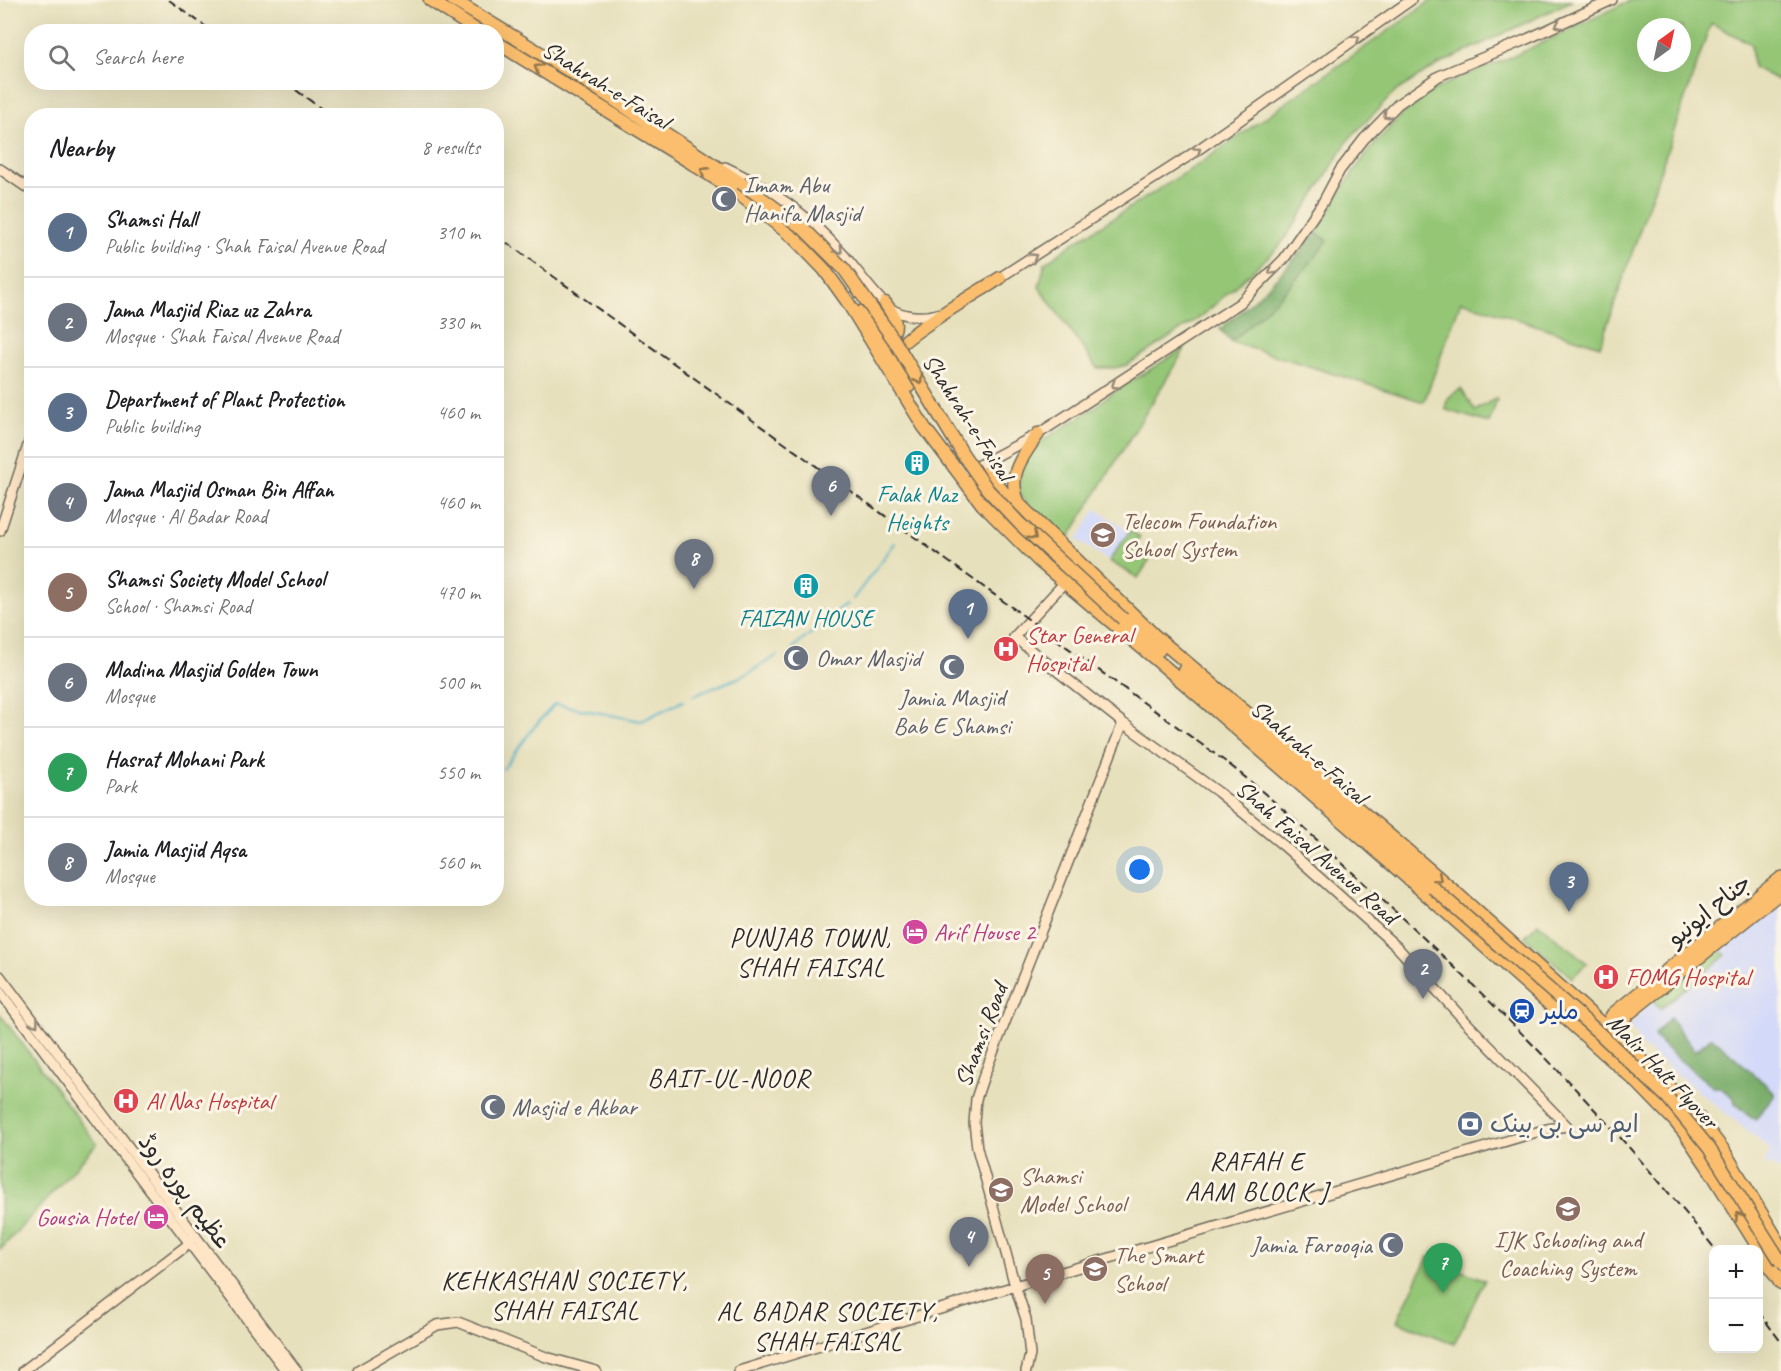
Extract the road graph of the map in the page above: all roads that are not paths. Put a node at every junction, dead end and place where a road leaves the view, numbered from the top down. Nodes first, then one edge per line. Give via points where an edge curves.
1 (430, 0) edge
2 (453, 0) edge
3 (1411, 0) edge
4 (1612, 0) edge
5 (467, 24) edge
6 (491, 24) edge
7 (504, 32) edge
8 (504, 47) edge
9 (706, 159) junction
10 (0, 168) edge
11 (24, 185) edge
12 (824, 269) junction
13 (1000, 278) junction
14 (885, 303) junction
15 (880, 336) junction
16 (909, 386) junction
17 (1038, 434) junction
18 (24, 458) edge
19 (948, 461) junction
20 (1038, 525) junction
21 (0, 531) edge
22 (1011, 534) junction
23 (1065, 582) junction
24 (1154, 635) junction
25 (1164, 654) junction
26 (1123, 723) junction
27 (1781, 878) edge
28 (1430, 891) junction
29 (1781, 892) edge
30 (1730, 925) junction
31 (0, 976) edge
32 (0, 992) edge
33 (1574, 999) junction
34 (1559, 1013) junction
35 (1606, 1026) junction
36 (1621, 1041) junction
37 (1608, 1056) junction
38 (1721, 1148) junction
39 (1702, 1157) junction
40 (190, 1243) junction
41 (1781, 1246) edge
42 (1781, 1262) edge
43 (1781, 1284) edge
44 (1015, 1286) junction
45 (22, 1371) edge
46 (286, 1371) edge
47 (297, 1371) edge
48 (358, 1371) edge
49 (596, 1371) edge
50 (739, 1371) edge
51 (1026, 1371) edge

1 - 5 highway
2 - 6 highway, Shahrah-e-Faisal
13 -> 3 street via 1189,156
4 -> 17 street via 1439,76 1398,104 1340,170 1284,259 1240,303
7 - 9 highway, Shahrah-e-Faisal
12 -> 8 highway, Shahrah-e-Faisal via 793,237 739,194
9 -> 14 street via 760,184 804,214
9 -> 25 highway, Shahrah-e-Faisal, bridge via 804,229 844,269 894,340 988,490 1020,524
10 - 11 street
12 - 15 highway via 846,287
12 - 19 highway, Shahrah-e-Faisal
13 - 14 street via 937,314 909,315
13 - 16 highway via 914,332 900,345 898,362
14 - 15 highway via 896,326 890,337
15 - 16 highway
16 - 19 highway
17 - 19 street via 970,470 961,470
17 - 20 highway via 1018,463 1013,478 1014,495
18 - 21 street
19 - 22 highway, Shahrah-e-Faisal
20 - 22 highway via 1024,516 989,475 980,473 972,480 973,486
20 - 24 highway
22 - 23 highway, Shahrah-e-Faisal
23 - 26 street, Shah Faisal Avenue Road via 1014,637
23 - 28 highway, Shahrah-e-Faisal
24 - 25 highway
24 -> 33 highway via 1454,891
25 - 28 highway, Shahrah-e-Faisal
26 - 44 street, Shamsi Road via 976,1099 977,1148
26 - 44 street, Shah Faisal Avenue Road via 1252,819 1396,946 1566,1126
27 - 30 highway, جناح ایونیو
28 - 34 highway, Malir Halt Flyover
28 - 42 highway, Malir Halt Flyover, bridge via 1596,1031 1668,1098 1709,1148
29 - 30 highway, جناح ایونیو
30 - 35 highway, جناح ایونیو via 1613,1014
30 - 36 highway, جناح ایونیو via 1624,1018 1619,1029
31 -> 47 street, عظیم پورہ روڈ
32 - 40 street, عظیم پورہ روڈ
33 - 34 highway via 1568,1009
33 - 35 highway
34 - 37 highway, Malir Halt Flyover
35 - 36 highway
35 - 37 highway
36 - 38 highway via 1682,1100
37 - 39 highway, Malir Halt Flyover via 1675,1121
38 - 39 highway via 1715,1160
38 - 41 highway
43 -> 39 highway, Malir Halt Flyover
40 - 45 street
40 - 46 street, عظیم پورہ روڈ
44 - 50 street
44 - 51 street, Shamsi Road via 1029,1338
48 - 49 street via 437,1325 458,1322 546,1357

